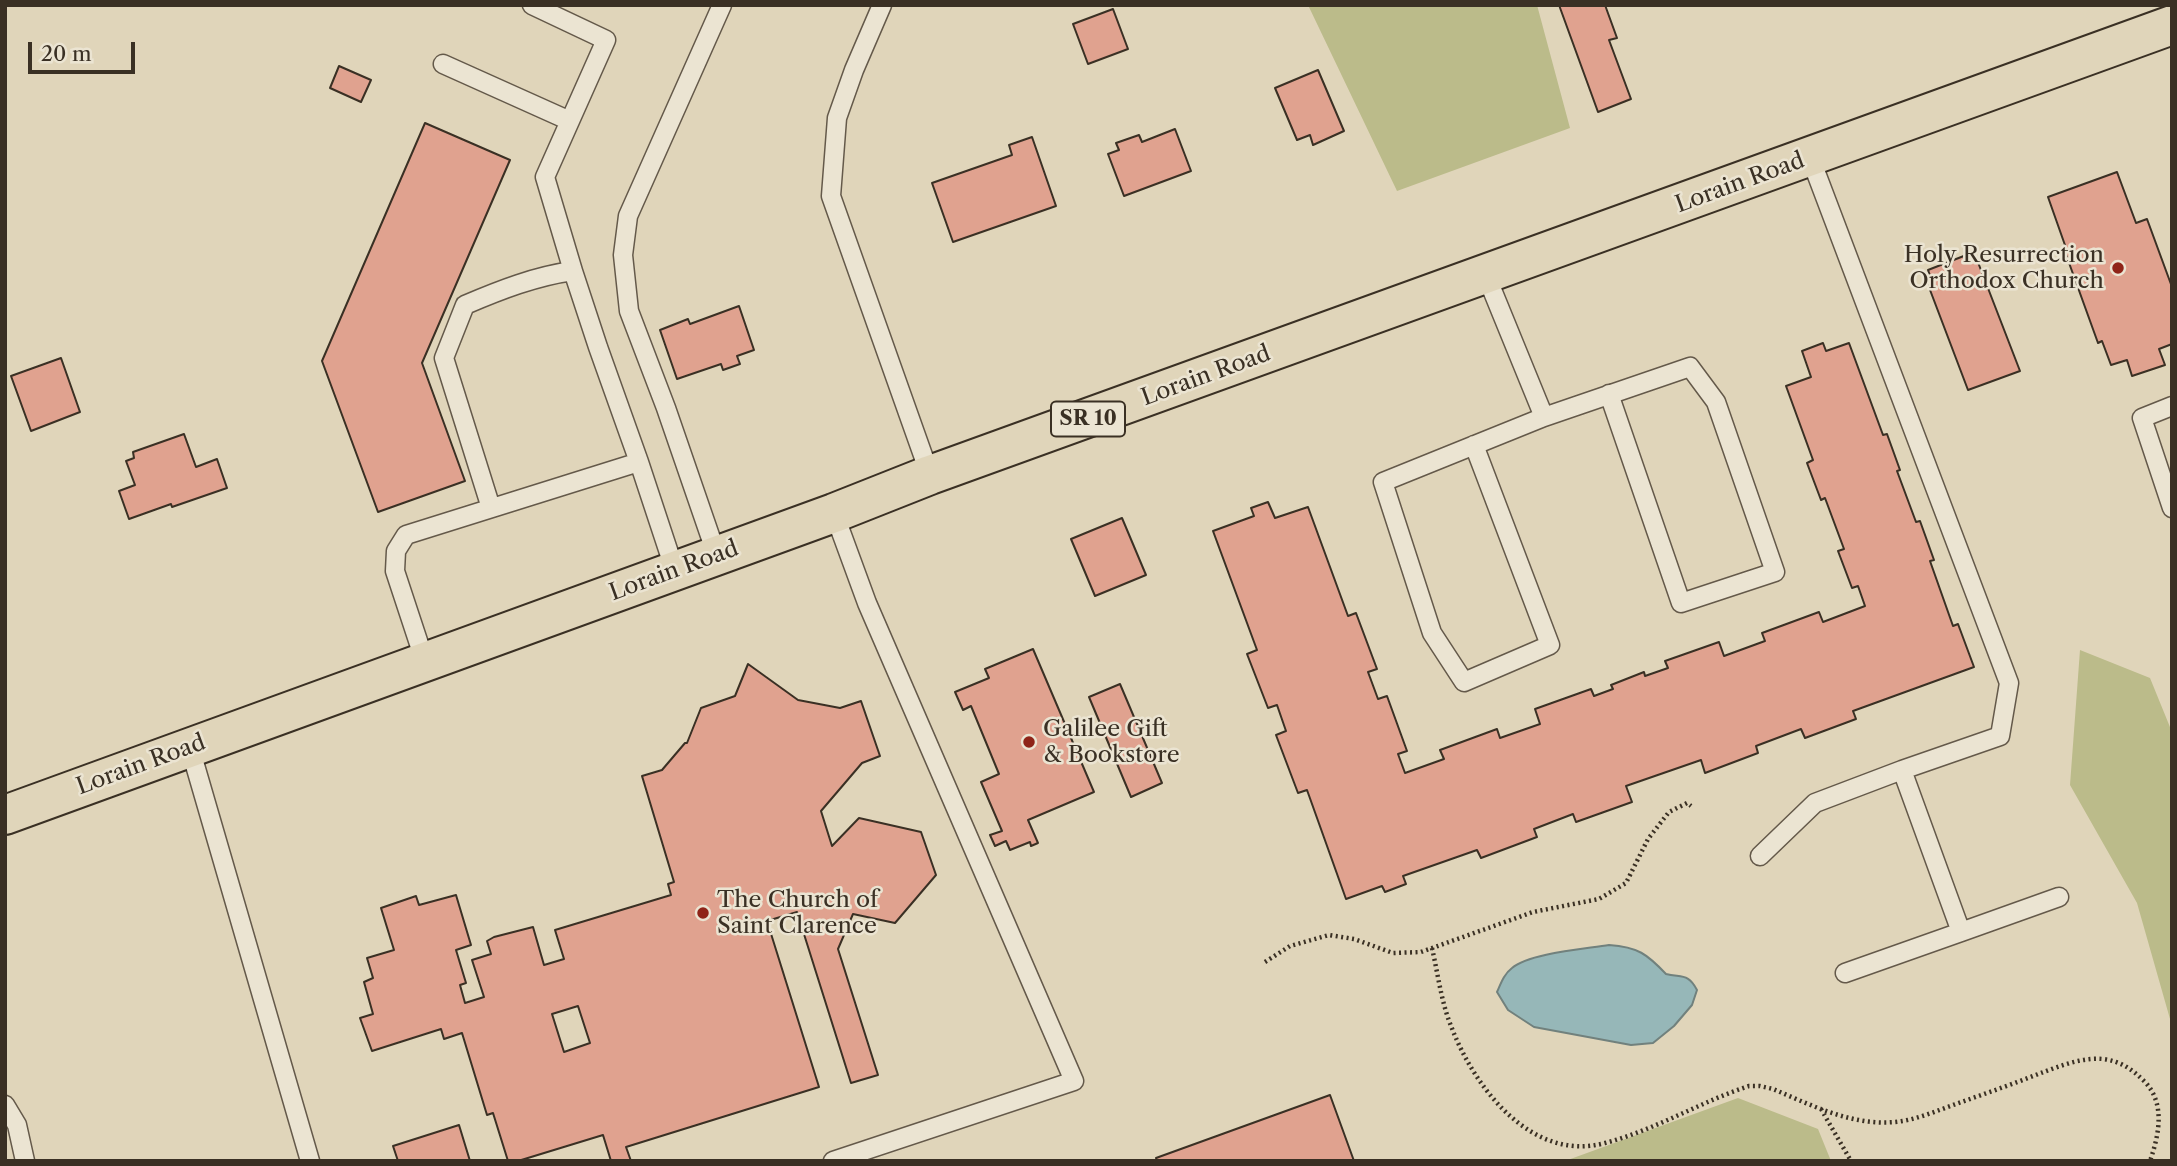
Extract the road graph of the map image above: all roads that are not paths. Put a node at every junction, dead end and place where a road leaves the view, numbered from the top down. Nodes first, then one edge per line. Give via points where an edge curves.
1 (532, 5) edge
2 (722, 5) edge
3 (882, 5) edge
4 (2172, 26) edge
5 (443, 64) dead end
6 (570, 121) junction
7 (1810, 158) junction
8 (573, 271) junction
9 (1486, 275) junction
10 (1609, 394) junction
11 (2172, 406) edge
12 (1544, 416) junction
13 (1474, 445) junction
14 (639, 462) junction
15 (930, 475) junction
16 (2172, 508) edge
17 (491, 509) junction
18 (834, 513) junction
19 (717, 556) junction
20 (675, 571) junction
21 (425, 662) junction
22 (190, 748) junction
23 (1902, 770) junction
24 (5, 815) edge
25 (1760, 856) dead end
26 (2059, 897) dead end
27 (1961, 932) junction
28 (1844, 973) dead end
29 (5, 1105) edge
30 (25, 1161) edge
31 (310, 1161) edge
32 (833, 1161) edge

1 - 6 lane via 606,40
2 - 19 lane via 628,216 623,255 629,311
3 - 15 lane via 837,118 831,196
4 - 7 main road, Lorain Road / SR 10
5 - 6 lane
6 - 8 lane via 545,177
7 - 9 main road, Lorain Road / SR 10
7 - 23 lane via 2010,683 2000,736
8 - 14 lane
8 - 17 lane via 497,291 465,305 444,358
9 - 12 lane
9 - 15 main road, Lorain Road / SR 10
10 - 10 lane via 1690,367 1716,402 1775,572 1681,603
10 - 12 lane
11 - 16 lane via 2142,418
12 - 13 lane
13 - 13 lane via 1550,645 1464,682 1432,634 1383,482
14 - 17 lane
14 - 20 lane
15 - 18 main road, Lorain Road / SR 10
17 - 21 lane via 406,535 396,551 395,572
18 - 19 main road, Lorain Road / SR 10
18 - 32 lane via 867,603 1074,1081
19 - 20 main road, Lorain Road / SR 10
20 - 21 main road, Lorain Road / SR 10
21 - 22 main road, Lorain Road / SR 10
22 - 24 main road, Lorain Road / SR 10
22 - 31 lane
23 - 25 lane via 1815,803
23 - 27 lane
26 - 27 lane
27 - 28 lane
29 - 30 lane via 17,1125

